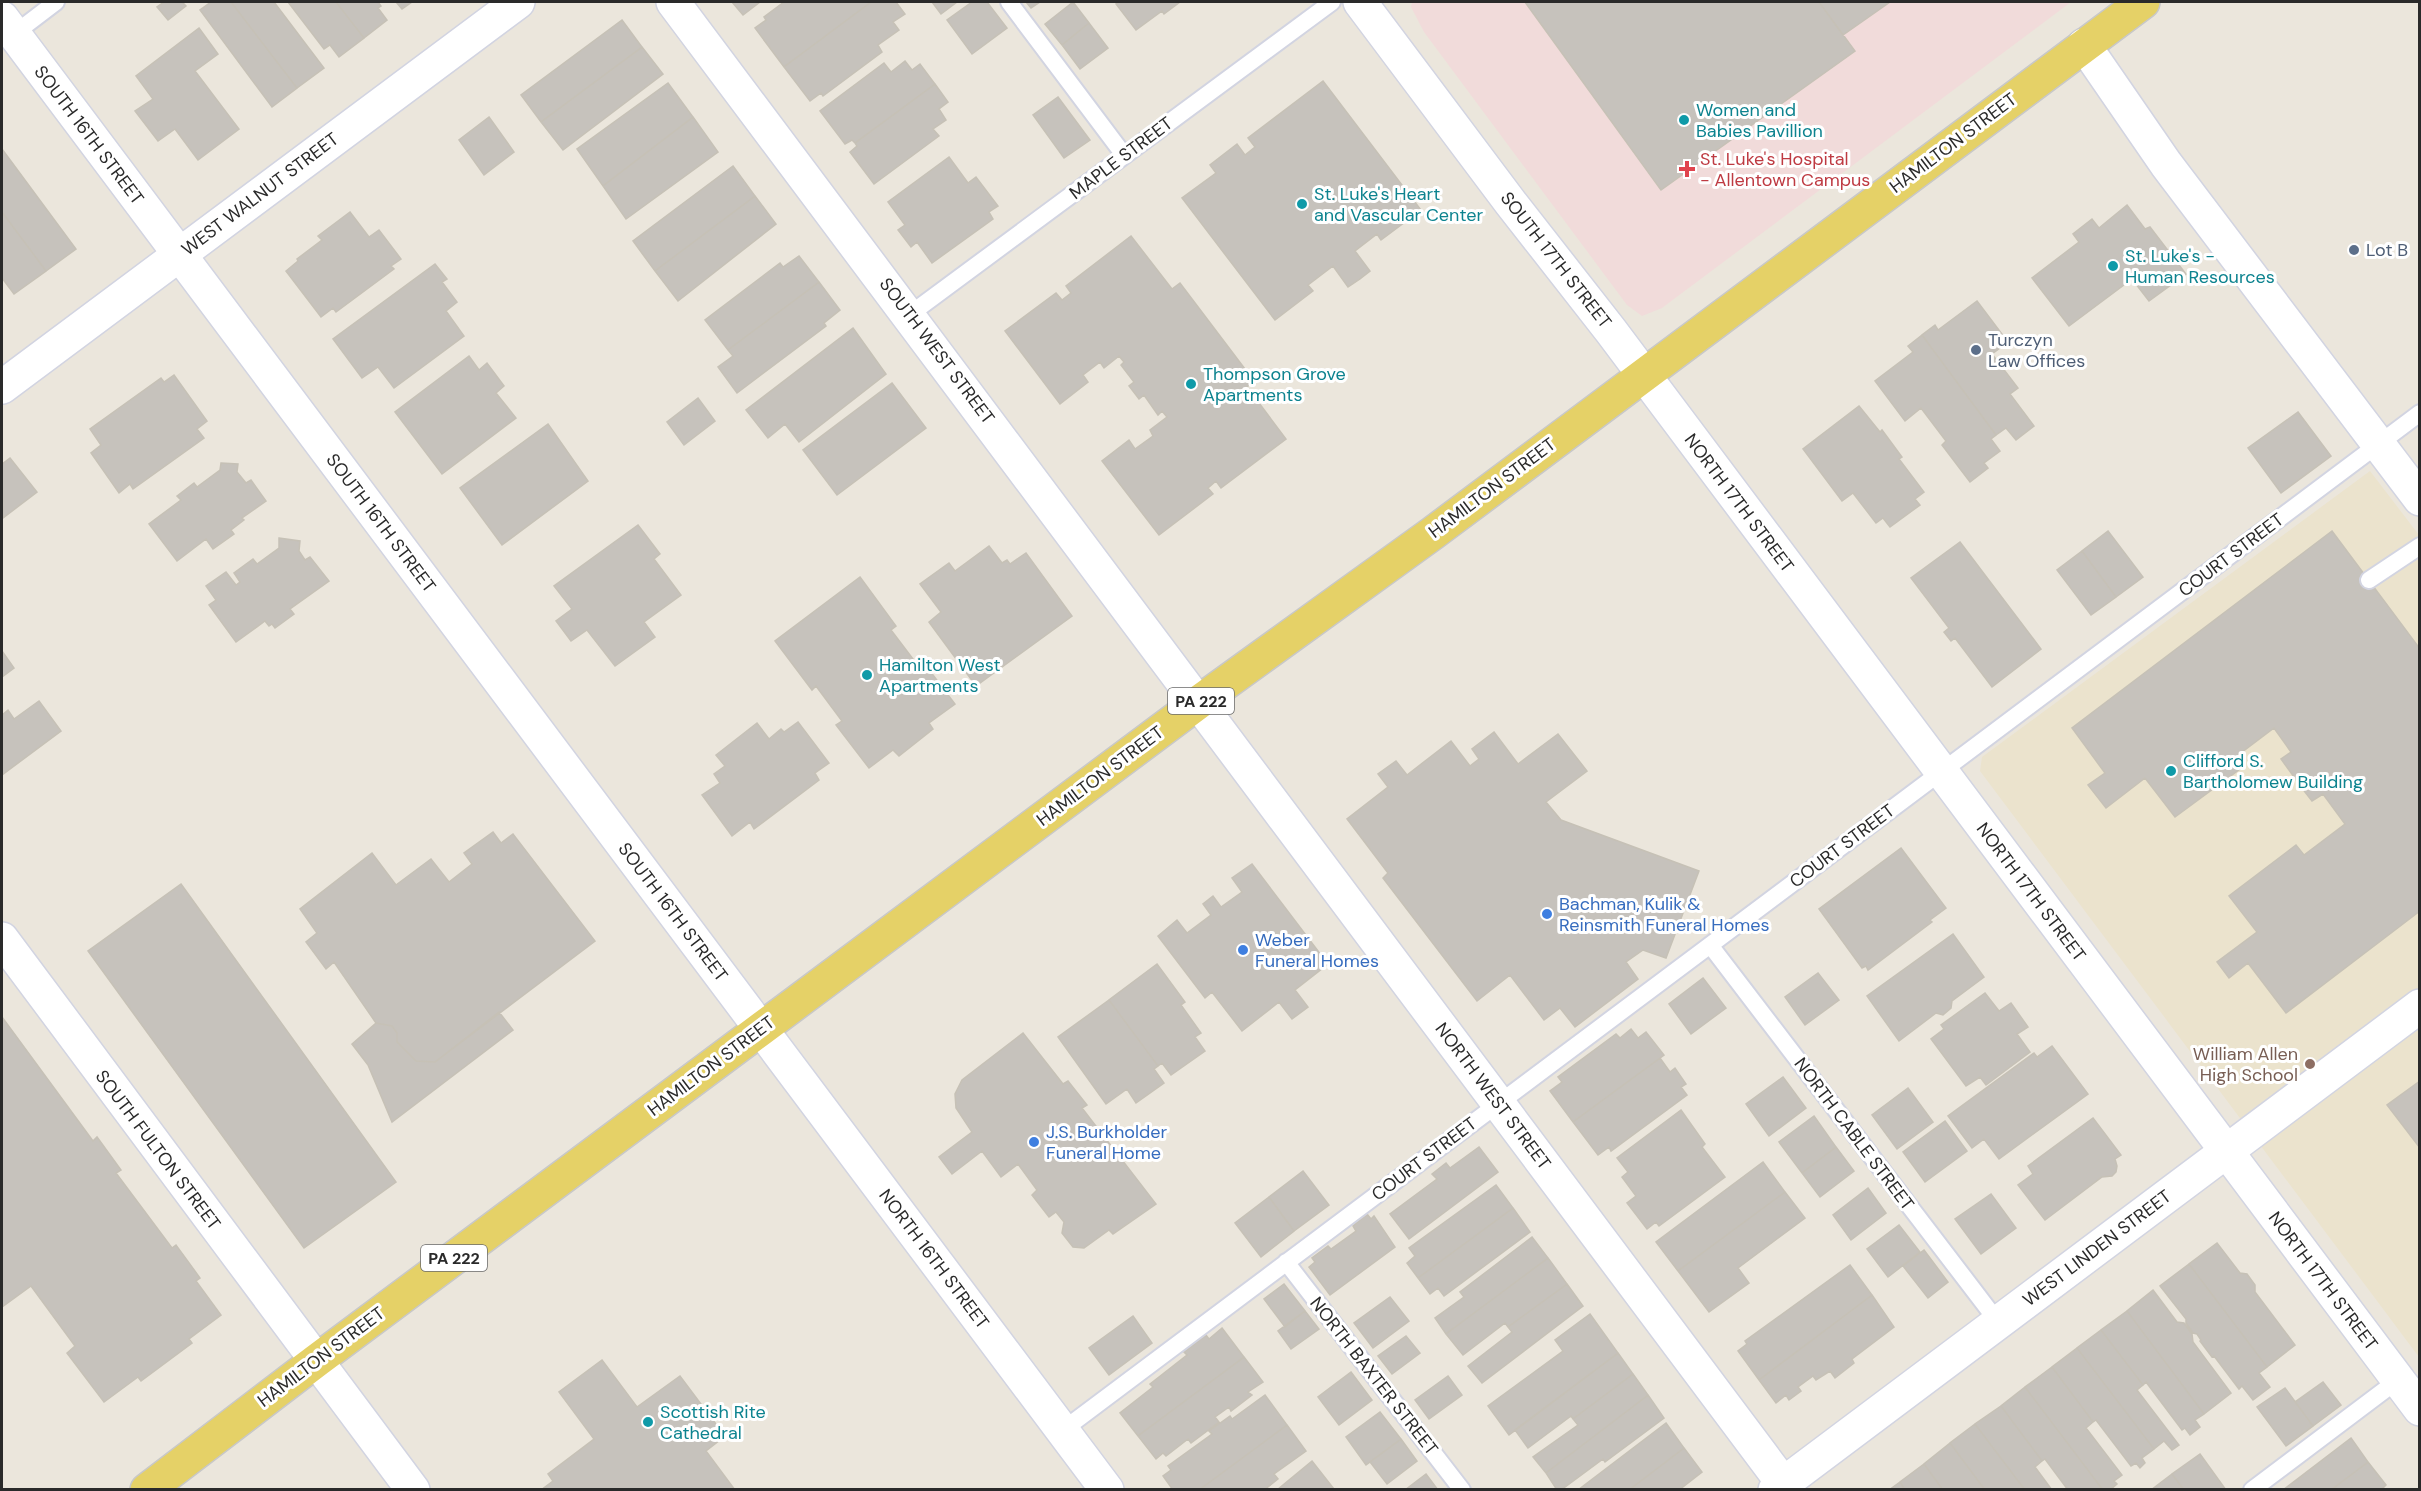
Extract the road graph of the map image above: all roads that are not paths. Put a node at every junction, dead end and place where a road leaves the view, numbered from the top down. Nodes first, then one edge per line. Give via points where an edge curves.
1 (56, 2) edge
2 (518, 2) edge
3 (673, 2) edge
4 (1009, 2) edge
5 (1332, 2) edge
6 (1360, 2) edge
7 (2142, 2) edge
8 (8, 26) edge
9 (2084, 45) junction
10 (1124, 156) junction
11 (179, 254) junction
12 (909, 315) junction
13 (1643, 374) junction
14 (2, 387) edge
15 (2420, 413) edge
16 (2378, 444) junction
17 (2420, 499) edge
18 (2420, 546) edge
19 (2369, 580) dead end
20 (1199, 702) junction
21 (1941, 772) junction
22 (2, 939) edge
23 (1710, 945) junction
24 (2420, 1006) edge
25 (761, 1029) junction
26 (1499, 1104) junction
27 (2226, 1151) junction
28 (1286, 1262) junction
29 (1998, 1322) junction
30 (316, 1361) junction
31 (2398, 1380) junction
32 (2420, 1409) edge
33 (1063, 1430) junction
34 (1782, 1488) edge
35 (147, 1490) edge
36 (413, 1490) edge
37 (1107, 1490) edge
38 (1462, 1490) edge
39 (2252, 1490) edge

1 - 8 lane
2 - 11 street, WEST WALNUT STREET
3 - 12 street, SOUTH WEST STREET
4 - 10 lane
5 - 10 lane, MAPLE STREET
6 - 13 street, SOUTH 17TH STREET
7 - 9 main road, HAMILTON STREET / PA 222
8 - 11 street, SOUTH 16TH STREET
9 - 13 main road, HAMILTON STREET / PA 222
9 - 16 street via 2166,164
10 - 12 lane, MAPLE STREET
11 - 14 street, WEST WALNUT STREET
11 - 25 street, SOUTH 16TH STREET
12 - 20 street, SOUTH WEST STREET
13 - 20 main road, HAMILTON STREET / PA 222 via 1433,533
13 - 21 street, NORTH 17TH STREET
15 - 16 lane, COURT STREET
16 - 17 street
16 - 21 lane, COURT STREET
18 - 19 lane
20 - 25 main road, HAMILTON STREET / PA 222
20 - 26 street, NORTH WEST STREET
21 - 23 lane, COURT STREET
21 - 27 street, NORTH 17TH STREET
22 - 30 street, SOUTH FULTON STREET
23 - 26 lane, COURT STREET
23 - 29 lane, NORTH CABLE STREET
24 - 27 street, WEST LINDEN STREET
25 - 30 main road, HAMILTON STREET / PA 222
25 - 33 street, NORTH 16TH STREET
26 - 28 lane, COURT STREET
26 - 34 street, NORTH WEST STREET
27 - 29 street, WEST LINDEN STREET
27 - 31 street, NORTH 17TH STREET
28 - 33 lane, COURT STREET
28 - 38 lane, NORTH BAXTER STREET
29 - 34 street, WEST LINDEN STREET
30 - 35 main road, HAMILTON STREET / PA 222
30 - 36 street, SOUTH FULTON STREET
31 - 32 street, NORTH 17TH STREET
31 - 39 lane
33 - 37 street, NORTH 16TH STREET

